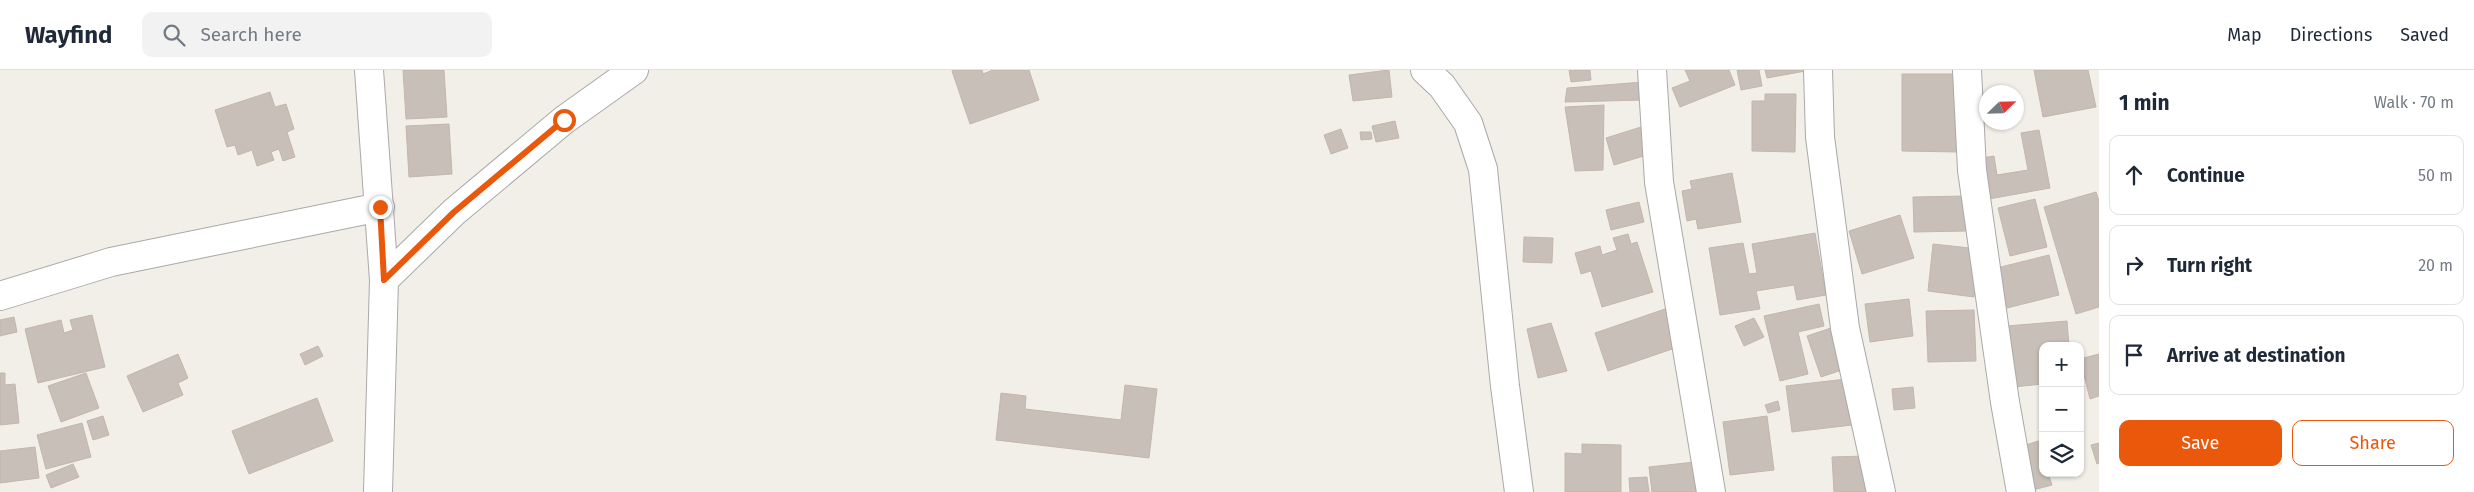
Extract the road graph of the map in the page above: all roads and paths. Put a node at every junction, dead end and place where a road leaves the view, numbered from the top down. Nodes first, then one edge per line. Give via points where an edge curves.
1 (369, 70) edge
2 (634, 70) edge
3 (1425, 70) edge
4 (1652, 70) edge
5 (1818, 70) edge
6 (1967, 70) edge
7 (380, 207) junction
8 (384, 280) junction
9 (0, 296) edge
10 (378, 492) edge
11 (1519, 492) edge
12 (1711, 492) edge
13 (1881, 492) edge
14 (2021, 492) edge

1 - 7 street
2 - 8 street via 556,126 454,212
3 - 11 street via 1442,86 1468,123 1483,169
4 - 12 street via 1659,182
5 - 13 street via 1820,138 1846,328
6 - 14 street via 1972,170
7 - 8 street
7 - 9 street via 111,262
8 - 10 street

